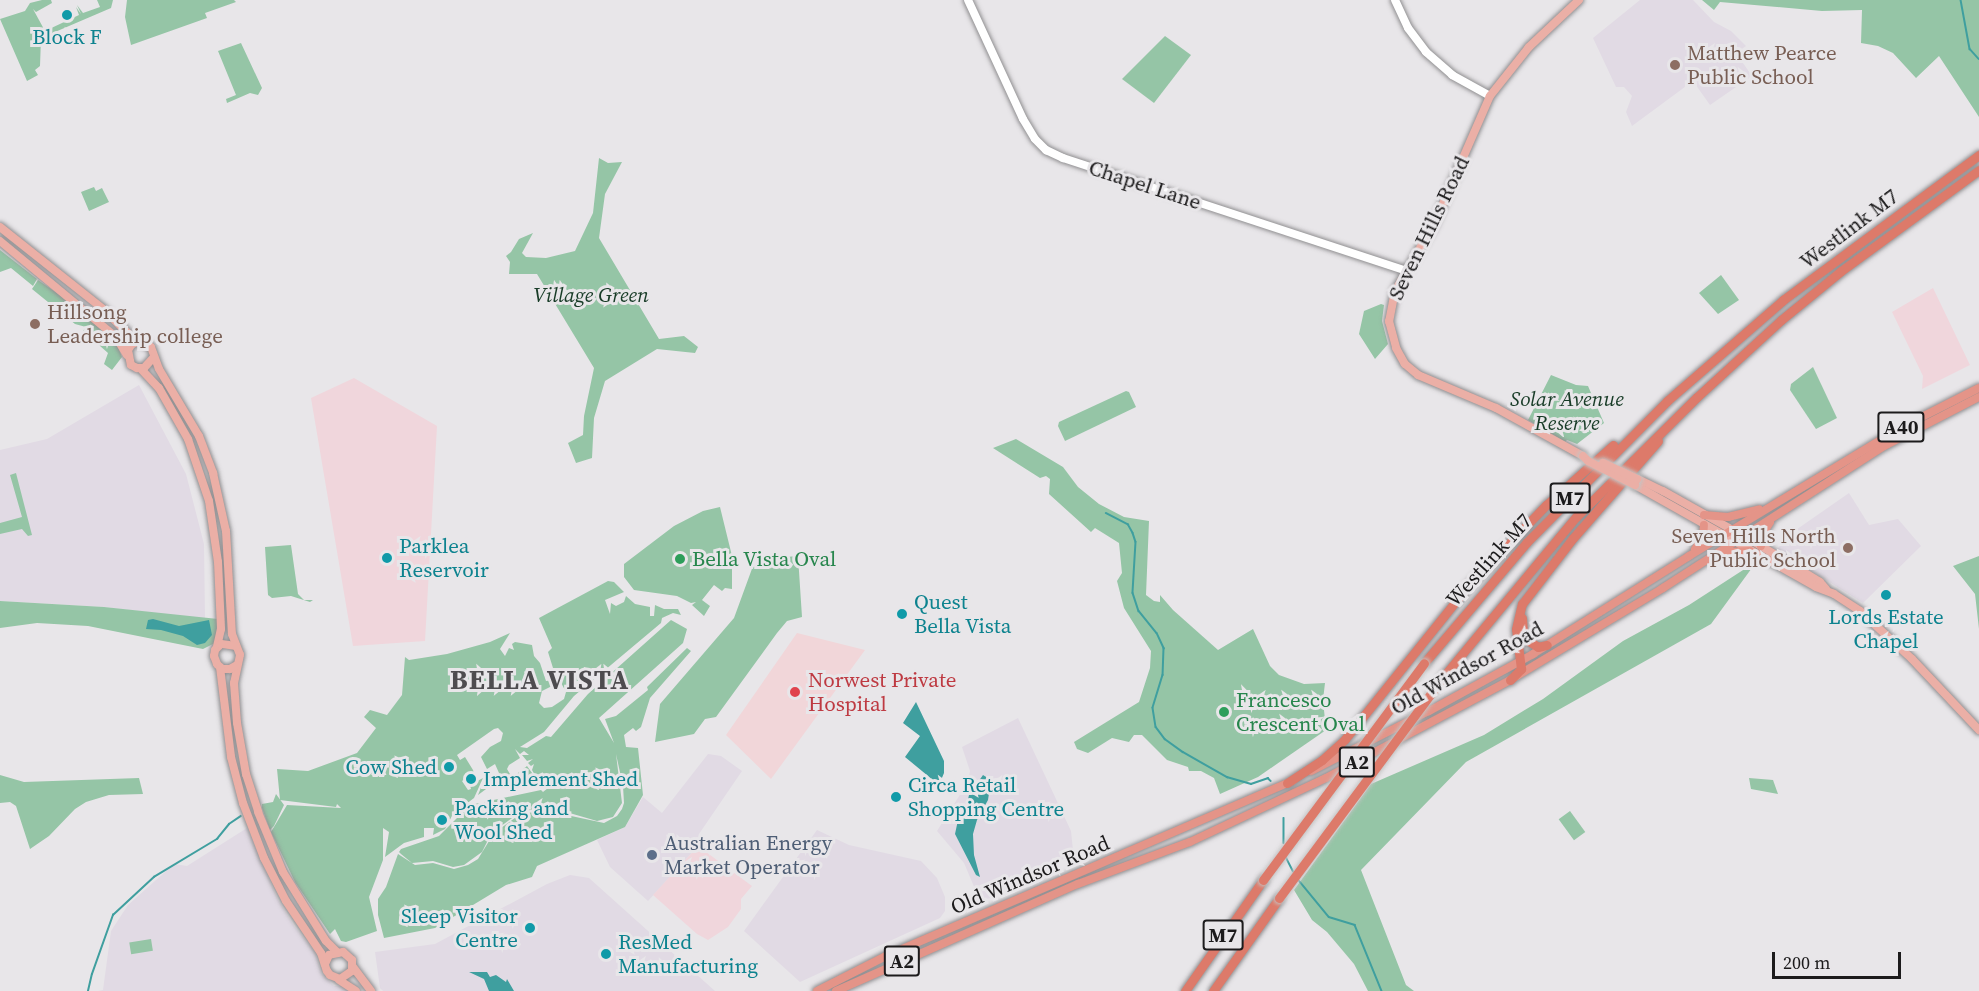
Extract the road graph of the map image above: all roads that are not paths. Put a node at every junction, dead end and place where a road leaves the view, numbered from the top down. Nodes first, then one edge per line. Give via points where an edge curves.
1 (968, 0) edge
2 (1395, 0) edge
3 (1579, 0) edge
4 (1491, 96) junction
5 (1979, 155) edge
6 (1979, 170) edge
7 (0, 227) edge
8 (0, 242) edge
9 (1407, 271) junction
10 (140, 341) junction
11 (1728, 346) junction
12 (127, 355) junction
13 (154, 357) junction
14 (141, 369) junction
15 (1979, 388) edge
16 (1697, 397) junction
17 (1979, 397) edge
18 (1637, 484) junction
19 (1654, 487) junction
20 (1658, 497) junction
21 (1779, 501) junction
22 (1704, 515) junction
23 (1774, 517) junction
24 (1704, 525) junction
25 (1732, 531) junction
26 (1723, 536) junction
27 (1744, 537) junction
28 (1736, 542) junction
29 (1761, 546) junction
30 (1750, 550) junction
31 (1689, 556) junction
32 (1712, 557) junction
33 (1546, 571) junction
34 (1826, 589) junction
35 (1547, 645) junction
36 (236, 646) junction
37 (217, 647) junction
38 (1521, 661) junction
39 (237, 665) junction
40 (220, 668) junction
41 (1510, 680) junction
42 (1979, 730) edge
43 (1287, 783) junction
44 (975, 918) junction
45 (965, 922) junction
46 (969, 932) junction
47 (337, 951) junction
48 (325, 964) junction
49 (353, 967) junction
50 (338, 980) junction
51 (356, 991) edge
52 (371, 991) edge
53 (817, 991) edge
54 (836, 991) edge
55 (1185, 991) edge
56 (1213, 991) edge

1 - 9 main road, Chapel Lane via 1027,126 1046,150
2 - 4 main road via 1408,28 1426,52 1452,75
3 - 4 main road, Seven Hills Road via 1529,47
4 - 9 main road, Seven Hills Road via 1434,224
5 - 11 highway, Westlink M7 / M7
6 - 16 highway, Westlink M7 / M7 via 1841,271
7 - 10 main road
8 - 12 main road via 116,337
9 - 18 main road, Seven Hills Road, bridge via 1392,300 1389,321 1395,348 1409,368 1497,408
10 - 12 main road via 130,346
10 - 13 main road via 151,347
11 - 43 highway via 1546,505 1468,586 1345,739
11 - 55 highway, Westlink M7 / M7, bridge via 1594,472 1477,598 1424,663
12 - 14 main road via 131,365
13 - 14 main road
13 - 36 main road via 195,429 219,494
14 - 37 main road via 159,388 188,439 209,501 218,562 221,629
15 - 21 highway, Old Windsor Road / A40 via 1904,426
16 - 33 highway
16 - 56 highway, Westlink M7 / M7, bridge via 1576,517 1443,677
17 - 23 highway, Old Windsor Road / A2 via 1886,445
18 - 19 main road, Seven Hills Road
18 - 20 main road, Seven Hills Road
19 - 20 main road
19 - 22 main road, Seven Hills Road
20 - 24 main road, Seven Hills Road
21 - 22 highway via 1736,517
21 - 25 highway, Old Windsor Road / A40
22 - 25 main road, Seven Hills Road
23 - 27 highway, Old Windsor Road / A2
23 - 29 highway via 1765,528
24 - 26 main road, Seven Hills Road
24 - 31 highway via 1703,538
25 - 26 highway, Old Windsor Road / A40
25 - 27 main road, Seven Hills Road
26 - 28 main road, Seven Hills Road
26 - 31 highway, Old Windsor Road / A40
27 - 28 highway, Old Windsor Road / A2
27 - 29 main road, Seven Hills Road
28 - 30 main road, Seven Hills Road
28 - 32 highway, Old Windsor Road / A2
29 - 34 main road, Seven Hills Road
30 - 32 highway
30 - 34 main road, Seven Hills Road
31 - 35 highway, Old Windsor Road / A40
32 - 41 highway, Old Windsor Road / A2
33 - 35 highway via 1526,603 1522,622 1527,640 1538,647
33 - 38 highway via 1518,616
34 - 42 main road, Seven Hills Road via 1879,627
35 - 38 highway, Old Windsor Road / A40
36 - 37 main road via 226,643
36 - 39 main road via 240,655
37 - 40 main road via 214,656
38 - 41 highway via 1521,669
38 - 43 highway, Old Windsor Road / A40
39 - 40 main road
39 - 47 main road via 237,723 258,812 293,892
40 - 48 main road via 231,757 248,819 273,876
41 - 46 highway, Old Windsor Road / A2 via 1290,796 1161,854 1078,884
43 - 44 highway, Old Windsor Road / A2
44 - 45 highway, Old Windsor Road / A2
44 - 46 highway
45 - 46 highway
45 - 53 highway, Old Windsor Road / A2
46 - 54 highway, Old Windsor Road / A2
47 - 48 main road via 329,955
47 - 49 main road via 347,954
48 - 50 main road via 328,973
49 - 50 main road via 349,975
49 - 52 main road
50 - 51 main road

